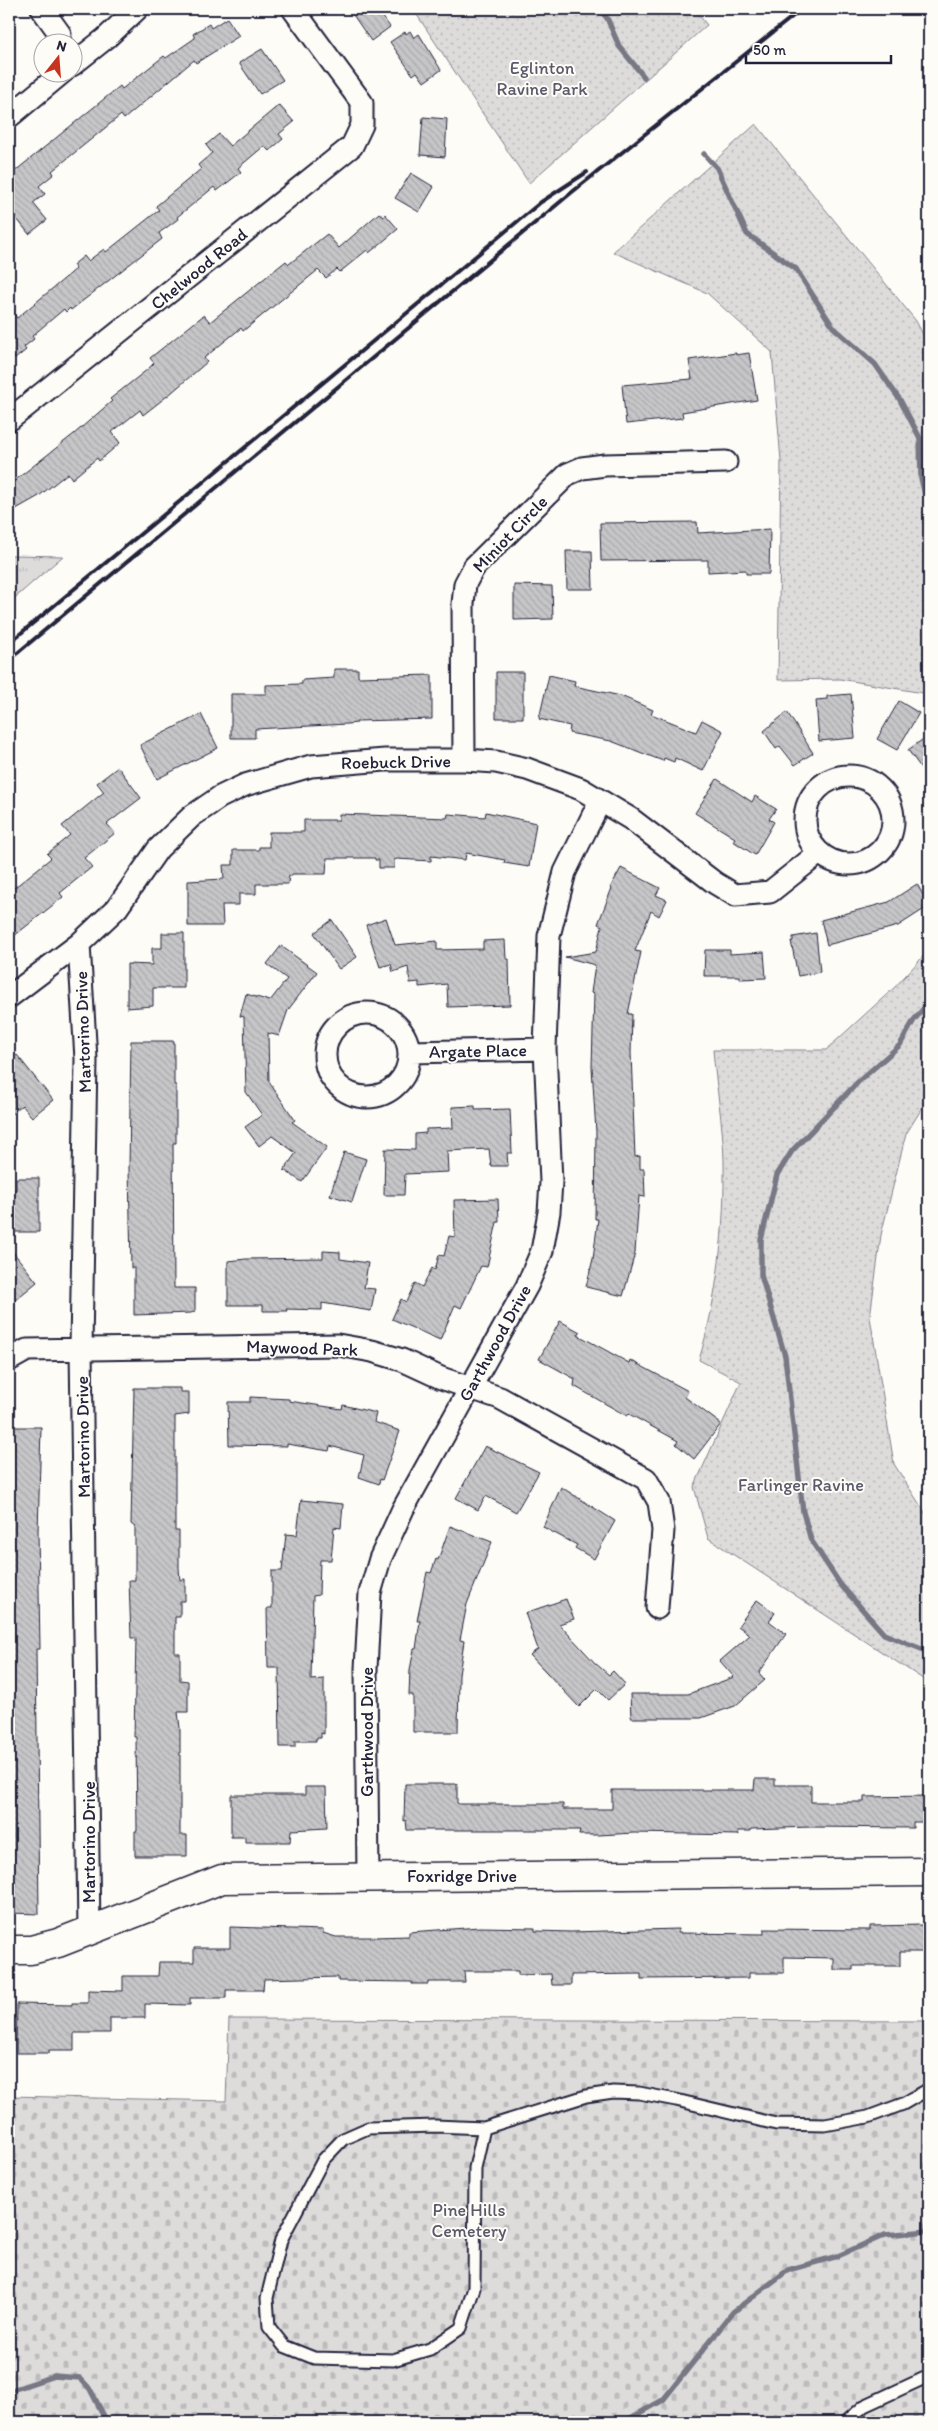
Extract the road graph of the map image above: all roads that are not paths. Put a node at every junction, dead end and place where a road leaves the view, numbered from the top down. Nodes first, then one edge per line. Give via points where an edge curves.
1 (42, 9) edge
2 (137, 9) edge
3 (293, 9) edge
4 (59, 32) edge
5 (82, 57) edge
6 (49, 82) edge
7 (9, 117) edge
8 (9, 420) edge
9 (726, 462) dead end
10 (464, 760) junction
11 (600, 801) junction
12 (819, 853) junction
13 (79, 944) junction
14 (9, 997) edge
15 (545, 1049) junction
16 (410, 1052) junction
17 (81, 1348) junction
18 (9, 1360) edge
19 (470, 1388) junction
20 (657, 1608) dead end
21 (929, 1872) edge
22 (368, 1877) junction
23 (89, 1930) junction
24 (9, 1950) edge
25 (929, 2089) edge
26 (484, 2128) junction
27 (929, 2376) edge
28 (846, 2422) edge

1 - 4 street
2 - 5 street
3 - 8 street, Chelwood Road via 362,102 362,125 352,146
6 - 7 street
9 - 10 street, Miniot Circle via 582,468 568,474 474,567 465,584 463,604
10 - 11 street, Roebuck Drive via 496,762 527,769 564,781
10 - 13 street, Roebuck Drive via 385,760 311,766 228,793 192,816 158,849 117,908
11 - 12 street, Roebuck Drive via 631,819 714,883 735,895 770,892
11 - 15 street, Garthwood Drive via 565,872 549,936
12 - 12 street via 846,865 862,864 881,852 892,832 894,817 890,802 881,790 856,776 828,781 817,790 807,808 805,829
13 - 14 street, Roebuck Drive
13 - 17 street, Martorino Drive via 86,1059
15 - 16 street, Argate Place
15 - 19 street, Garthwood Drive via 551,1182 542,1252 527,1286
16 - 16 street, Argate Place via 406,1038 392,1022 372,1013 344,1019 326,1041 324,1055 326,1069 337,1086 355,1096 368,1098 394,1089 403,1078
17 - 18 street, Maywood Park via 27,1350
17 - 19 street, Maywood Park via 338,1346 402,1360
17 - 23 street, Martorino Drive
19 - 20 street, Maywood Park via 500,1398 646,1479 660,1502 663,1530
19 - 22 street, Garthwood Drive via 403,1509 380,1560 370,1593 366,1669
21 - 22 street, Foxridge Drive
22 - 23 street, Foxridge Drive via 222,1879
23 - 24 street, Foxridge Drive via 31,1950
25 - 26 lane via 903,2104 868,2117 825,2125 776,2124 676,2100 613,2092 586,2096
26 - 26 lane via 368,2128 343,2139 323,2160 281,2240 267,2298 269,2327 284,2346 314,2358 393,2360 430,2349 461,2328 474,2288 475,2168
27 - 28 lane via 864,2406

